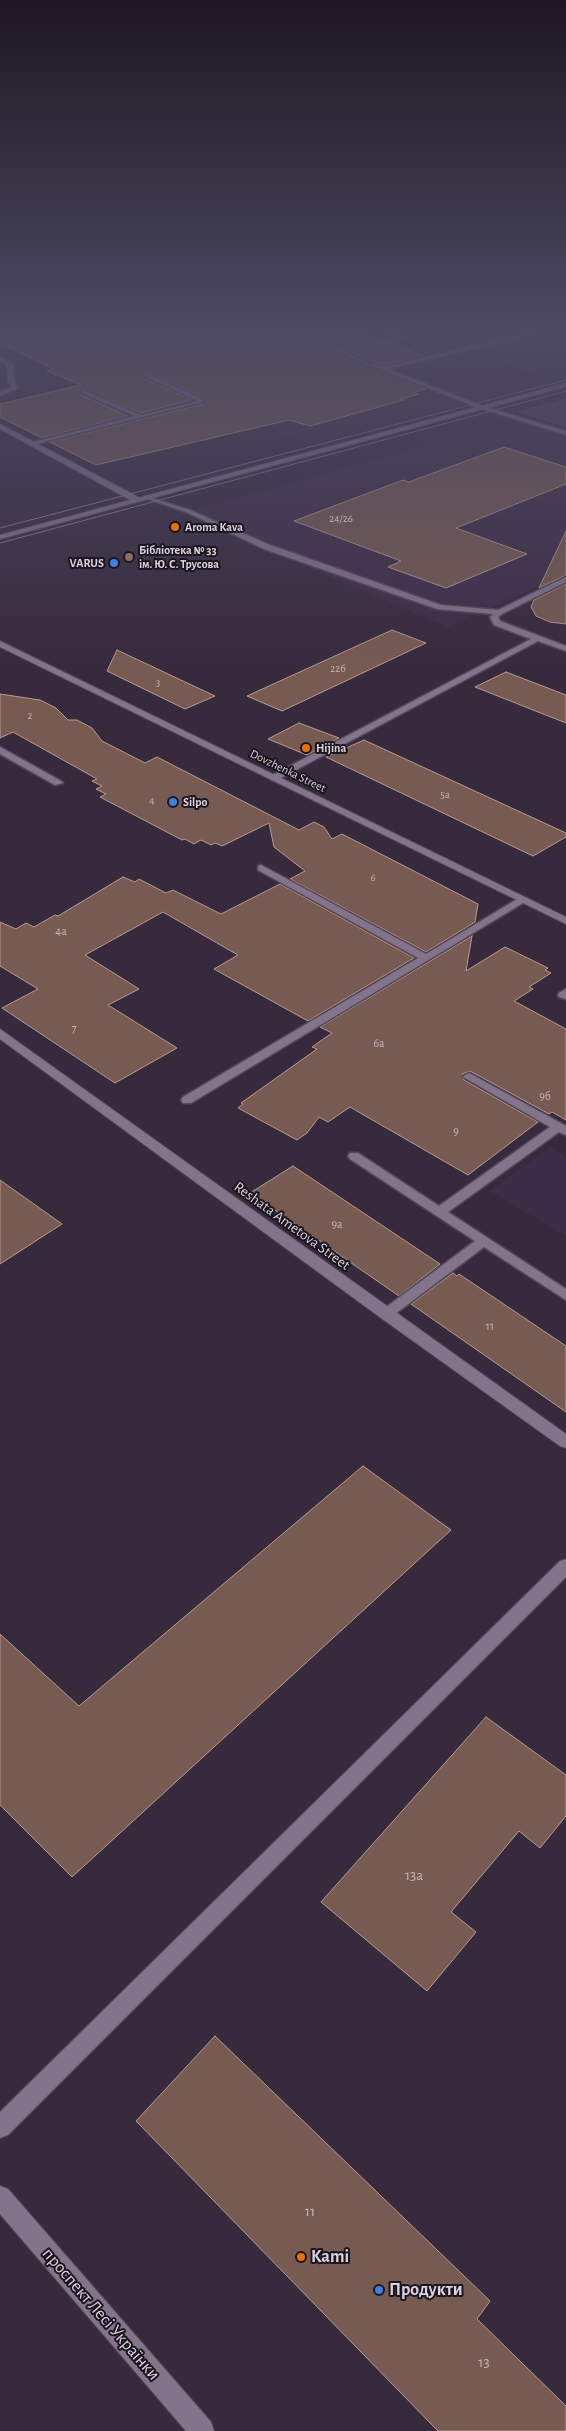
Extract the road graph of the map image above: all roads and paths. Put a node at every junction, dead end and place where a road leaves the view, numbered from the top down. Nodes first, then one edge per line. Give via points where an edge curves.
1 (38, 446) edge
2 (335, 446) edge
3 (147, 497) junction
4 (137, 500) junction
5 (0, 537) edge
6 (566, 579) edge
7 (499, 612) junction
8 (538, 638) junction
9 (0, 644) edge
10 (566, 649) edge
11 (0, 750) edge
12 (274, 778) junction
13 (58, 783) dead end
14 (261, 868) dead end
15 (523, 900) junction
16 (566, 921) edge
17 (426, 958) junction
18 (566, 992) edge
19 (566, 996) edge
20 (0, 1033) edge
21 (469, 1076) dead end
22 (188, 1100) dead end
23 (562, 1129) edge
24 (354, 1156) dead end
25 (439, 1212) junction
26 (484, 1241) junction
27 (566, 1295) edge
28 (386, 1314) junction
29 (566, 1442) edge
30 (566, 1566) edge
31 (0, 2127) edge
32 (0, 2197) edge
33 (202, 2431) edge

1 - 4 street
2 - 3 street
3 - 4 street
3 - 7 lane via 188,511 267,547 440,607
4 - 5 street
6 - 7 lane
7 - 8 lane via 494,617 497,623
8 - 10 lane
8 - 12 lane
9 - 12 street, Dovzhenka Street
11 - 13 lane
12 - 15 street, Dovzhenka Street
14 - 17 lane
15 - 16 street, Dovzhenka Street
15 - 17 lane
17 - 22 lane
18 - 19 lane via 563,995
20 - 28 street, Reshata Ametova Street
21 - 23 lane
23 - 25 lane
24 - 25 lane
25 - 26 lane
26 - 27 lane
26 - 28 lane
28 - 29 street, Reshata Ametova Street
30 - 31 street
32 - 33 street, проспект Лесі Українки

